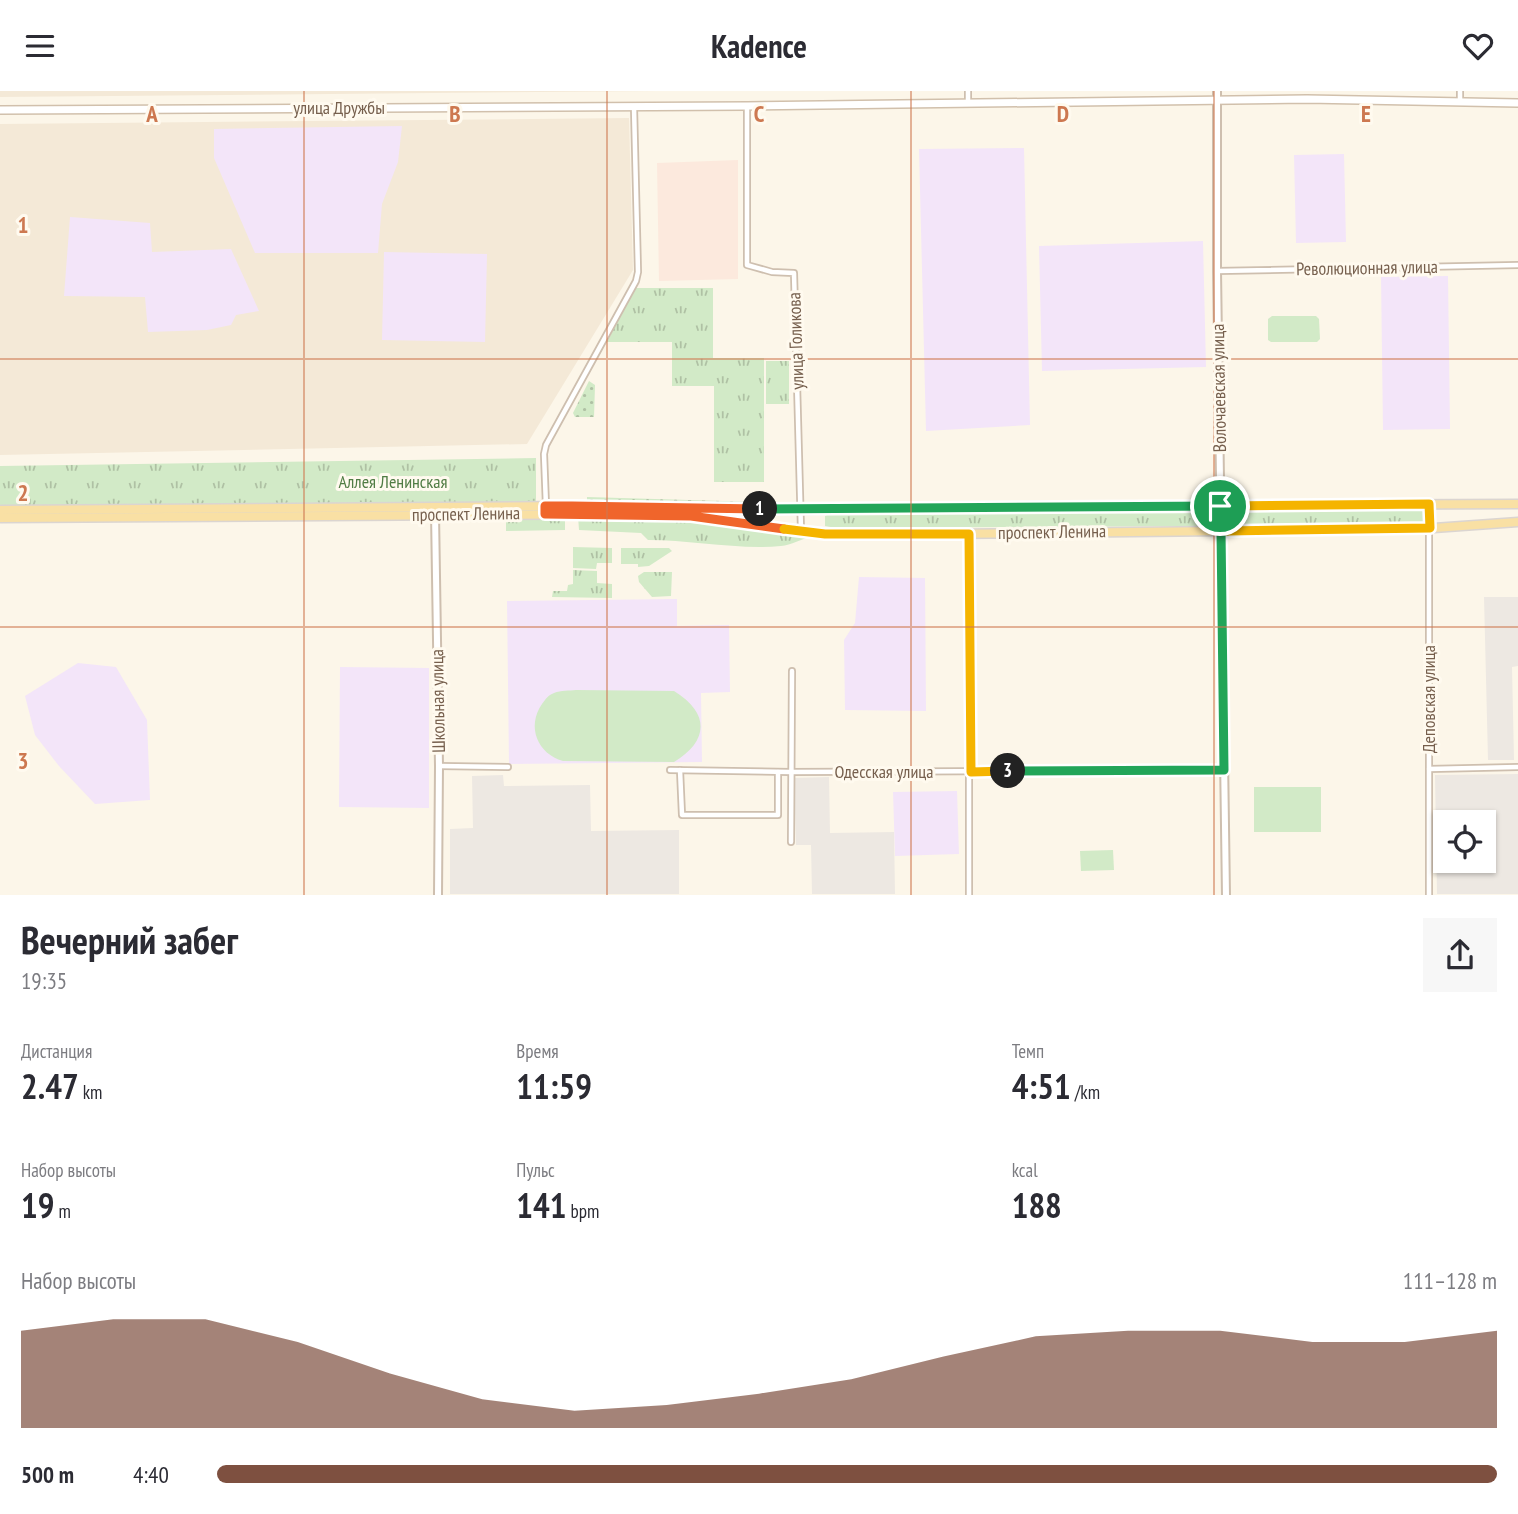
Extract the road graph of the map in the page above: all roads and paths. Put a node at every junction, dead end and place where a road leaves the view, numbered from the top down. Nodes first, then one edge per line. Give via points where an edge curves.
1 (968, 91) edge
2 (1217, 91) edge
3 (1460, 91) edge
4 (1217, 101) junction
5 (1460, 101) junction
6 (968, 103) junction
7 (1518, 103) edge
8 (747, 106) junction
9 (635, 107) junction
10 (0, 110) edge
11 (1518, 265) edge
12 (1217, 271) junction
13 (1429, 504) junction
14 (1518, 505) edge
15 (1220, 506) junction
16 (0, 510) edge
17 (545, 510) junction
18 (800, 510) junction
19 (435, 511) junction
20 (0, 518) edge
21 (1518, 522) edge
22 (1430, 528) junction
23 (801, 531) junction
24 (1221, 531) junction
25 (969, 534) junction
26 (792, 671) dead end
27 (439, 766) junction
28 (508, 767) dead end
29 (1518, 767) edge
30 (1429, 769) junction
31 (670, 770) dead end
32 (680, 770) junction
33 (1224, 770) junction
34 (778, 772) junction
35 (790, 772) junction
36 (971, 772) junction
37 (791, 842) dead end
38 (438, 894) edge
39 (969, 894) edge
40 (1226, 894) edge
41 (1429, 894) edge

1 - 6 street
2 - 4 street, Волочаевская улица
3 - 5 street
4 - 5 main road, улица Дружбы
4 - 6 main road, улица Дружбы
4 - 12 street, Волочаевская улица
5 - 7 main road, улица Дружбы
6 - 8 main road, улица Дружбы
8 - 9 main road, улица Дружбы
8 - 18 street, улица Голикова via 747,265 794,273
9 - 10 main road, улица Дружбы
9 - 17 street via 636,281 546,445
11 - 12 street, Революционная улица
12 - 15 street, Волочаевская улица
13 - 14 main road, проспект Ленина
13 - 15 main road, проспект Ленина
13 - 22 street, Деповская улица
15 - 18 main road, проспект Ленина
15 - 24 street, Волочаевская улица
16 - 19 main road, проспект Ленина
17 - 18 main road, проспект Ленина
17 - 19 main road, проспект Ленина
17 - 23 main road, проспект Ленина via 691,516
18 - 23 street, улица Голикова
19 - 20 main road, проспект Ленина
19 - 27 street, Школьная улица
21 - 22 main road, проспект Ленина
22 - 24 main road, проспект Ленина
22 - 30 street, Деповская улица
23 - 25 main road, проспект Ленина
24 - 25 main road, проспект Ленина
24 - 33 street, Волочаевская улица
25 - 36 street
26 - 35 street
27 - 28 street
27 - 38 street, Школьная улица
29 - 30 street
30 - 41 street, Деповская улица
31 - 32 street, Одесская улица
32 - 34 street, Одесская улица
32 - 34 street via 682,815 778,815
33 - 36 street, Одесская улица
33 - 40 street, Волочаевская улица
34 - 35 street, Одесская улица
35 - 36 street, Одесская улица
35 - 37 street
36 - 39 street

